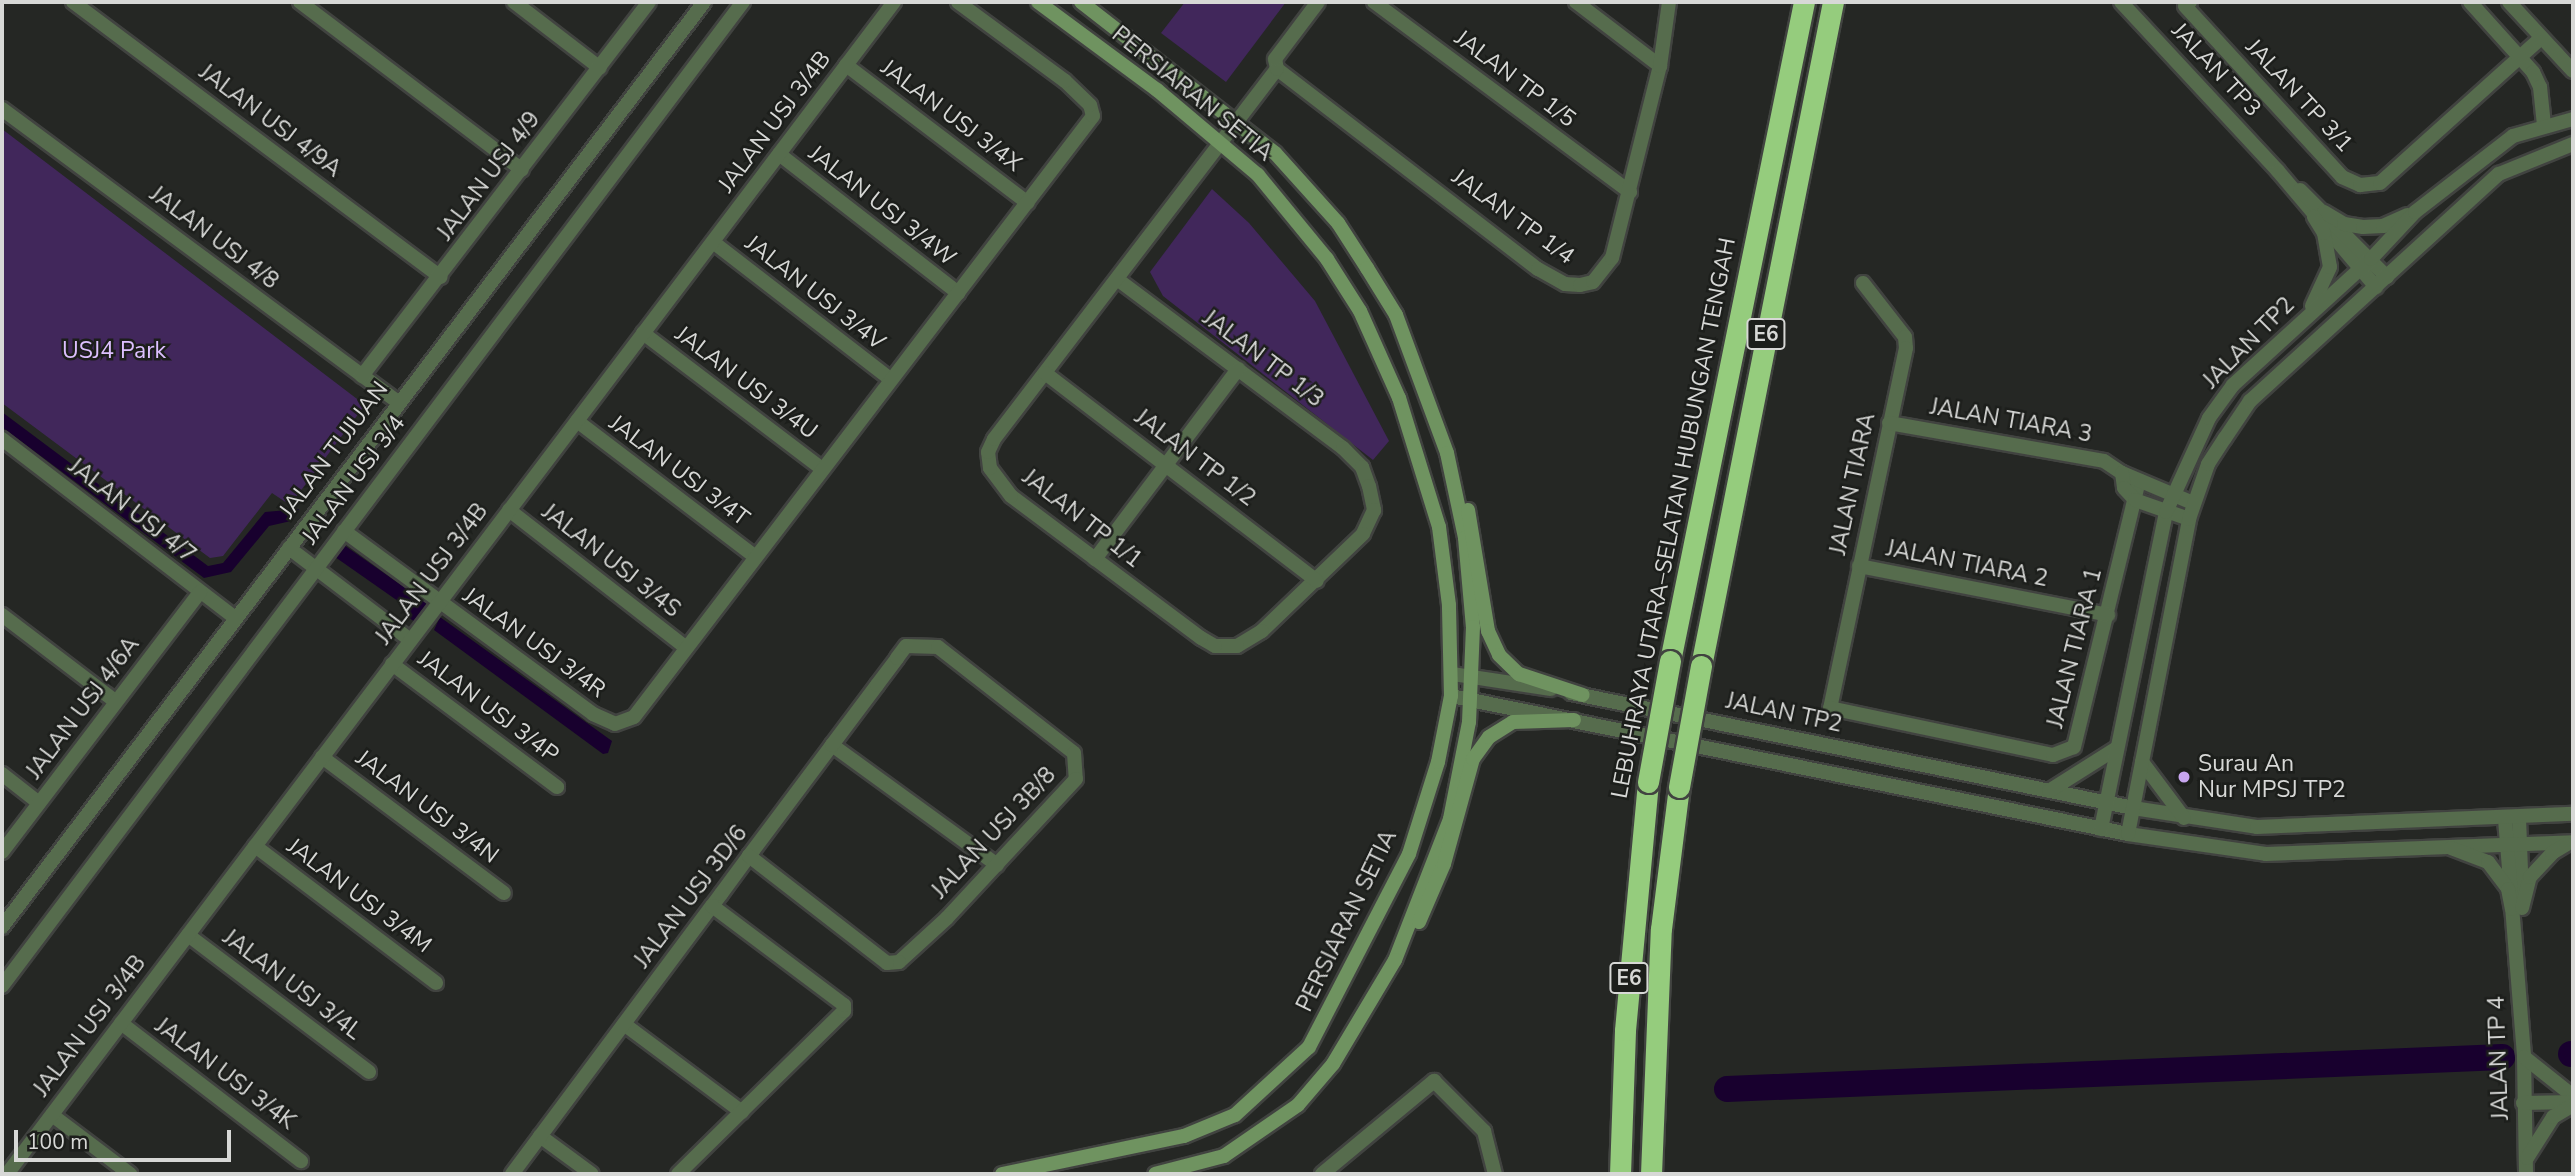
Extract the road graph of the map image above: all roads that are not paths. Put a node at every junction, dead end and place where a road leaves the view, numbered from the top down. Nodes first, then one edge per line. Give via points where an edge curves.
1 (73, 2) edge
2 (300, 2) edge
3 (514, 2) edge
4 (649, 2) edge
5 (704, 2) edge
6 (743, 2) edge
7 (894, 2) edge
8 (958, 2) edge
9 (1038, 2) edge
10 (1081, 2) edge
11 (1318, 2) edge
12 (1374, 2) edge
13 (1576, 2) edge
14 (1669, 2) edge
15 (1804, 2) edge
16 (1833, 2) edge
17 (2121, 2) edge
18 (2190, 2) edge
19 (2470, 2) edge
20 (2509, 2) edge
21 (2542, 38) junction
22 (2519, 54) junction
23 (846, 65) junction
24 (1660, 66) junction
25 (600, 68) junction
26 (1277, 69) junction
27 (2573, 71) edge
28 (2, 109) edge
29 (2573, 119) edge
30 (1238, 120) junction
31 (2544, 125) junction
32 (1222, 141) junction
33 (2573, 144) edge
34 (779, 154) junction
35 (522, 170) junction
36 (1630, 192) junction
37 (1028, 203) junction
38 (2415, 212) junction
39 (2319, 215) junction
40 (713, 242) junction
41 (2366, 263) junction
42 (440, 277) junction
43 (1117, 279) junction
44 (2381, 282) junction
45 (1863, 283) dead end
46 (958, 293) junction
47 (2302, 322) junction
48 (643, 332) junction
49 (1238, 369) junction
50 (1045, 373) junction
51 (362, 376) junction
52 (890, 379) junction
53 (399, 403) junction
54 (577, 421) junction
55 (1889, 423) junction
56 (2, 439) edge
57 (1447, 453) junction
58 (1166, 465) junction
59 (822, 469) junction
60 (2122, 473) junction
61 (2139, 481) junction
62 (1370, 486) joint
63 (2171, 495) junction
64 (2135, 500) junction
65 (2193, 503) junction
66 (509, 510) junction
67 (2166, 512) junction
68 (2189, 519) junction
69 (344, 531) junction
70 (289, 548) junction
71 (754, 556) junction
72 (1095, 559) junction
73 (1859, 566) junction
74 (316, 568) junction
75 (1317, 581) junction
76 (200, 592) junction
77 (439, 602) junction
78 (2, 615) edge
79 (2108, 615) junction
80 (236, 618) junction
81 (410, 640) junction
82 (906, 646) joint
83 (686, 648) junction
84 (392, 664) junction
85 (1452, 674) junction
86 (1474, 676) junction
87 (1583, 695) junction
88 (1451, 696) junction
89 (1472, 700) junction
90 (116, 702) junction
91 (1830, 708) joint
92 (1574, 720) junction
93 (832, 746) junction
94 (2118, 748) junction
95 (322, 757) junction
96 (2142, 762) junction
97 (2, 774) edge
98 (557, 787) dead end
99 (2049, 791) junction
100 (2106, 802) junction
101 (39, 803) junction
102 (2133, 808) junction
103 (2573, 814) edge
104 (2184, 818) junction
105 (2512, 818) junction
106 (2101, 829) junction
107 (2128, 834) junction
108 (2572, 842) edge
109 (2516, 844) junction
110 (2445, 845) junction
111 (255, 846) junction
112 (2, 852) edge
113 (750, 856) junction
114 (997, 865) junction
115 (504, 893) dead end
116 (712, 906) junction
117 (2517, 908) junction
118 (2, 927) edge
119 (188, 935) junction
120 (1395, 960) junction
121 (436, 983) dead end
122 (2, 986) edge
123 (121, 1023) junction
124 (624, 1024) junction
125 (2524, 1057) junction
126 (369, 1072) dead end
127 (2573, 1096) edge
128 (2523, 1103) junction
129 (2573, 1103) edge
130 (743, 1112) junction
131 (52, 1115) junction
132 (540, 1136) junction
133 (301, 1161) dead end
134 (2526, 1167) edge
135 (7, 1174) edge
136 (130, 1174) edge
137 (512, 1174) edge
138 (593, 1174) edge
139 (678, 1174) edge
140 (1002, 1174) edge
141 (1156, 1174) edge
142 (1322, 1174) edge
143 (1495, 1174) edge
144 (1620, 1174) edge
145 (1651, 1174) edge

1 - 42 street, JALAN USJ 4/9A
2 - 35 street
3 - 25 street
4 - 25 street, JALAN USJ 4/9
5 - 53 street, JALAN TUJUAN
6 - 69 street, JALAN USJ 3/4
7 - 23 street, JALAN USJ 3/4B
8 - 37 street via 1090,106 1093,116
9 - 32 main road, PERSIARAN SETIA
10 - 30 main road, PERSIARAN SETIA
11 - 26 street via 1275,59
12 - 36 street, JALAN TP 1/5
13 - 24 street
14 - 24 street, JALAN TP 1/4
15 - 144 highway, LEBUHRAYA UTARA–SELATAN HUBUNGAN TENGAH / E6, bridge via 1648,782 1625,1030
16 - 145 highway, E6, bridge via 1679,787 1661,929
17 - 39 street, JALAN TP3
18 - 22 street, JALAN TP 3/1 via 2185,6 2342,177 2360,185 2380,183
19 - 22 street
20 - 21 street
21 - 22 street
21 - 27 street
22 - 31 street via 2540,87
23 - 34 street, JALAN USJ 3/4B
23 - 37 street, JALAN USJ 3/4X
24 - 36 street, JALAN TP 1/4
25 - 35 street, JALAN USJ 4/9
26 - 30 street
26 - 36 street, JALAN TP 1/4 via 1538,269 1565,284 1593,282 1603,272 1612,258
28 - 51 street, JALAN USJ 4/8
29 - 31 street, JALAN TP2
30 - 32 street, JALAN TP 1/1
30 - 57 main road, PERSIARAN SETIA via 1308,186 1367,268 1396,315
31 - 38 street, JALAN TP2 via 2513,136
32 - 43 street, JALAN TP 1/1
32 - 85 main road, PERSIARAN SETIA via 1258,176 1327,259 1382,356 1439,527
33 - 44 street, JALAN TP2 via 2499,174
34 - 40 street, JALAN USJ 3/4B
34 - 46 street, JALAN USJ 3/4W
35 - 42 street, JALAN USJ 4/9
37 - 46 street
38 - 39 street via 2383,226 2364,228
38 - 41 street, JALAN TP2
39 - 41 street, JALAN TP3
39 - 47 street via 2330,267 2320,295
40 - 48 street, JALAN USJ 3/4B
40 - 52 street, JALAN USJ 3/4V
41 - 44 street, JALAN TP3
41 - 47 street, JALAN TP2
42 - 51 street, JALAN USJ 4/9
43 - 49 street, JALAN TP 1/3
43 - 50 street, JALAN TP 1/1
44 - 65 street, JALAN TP2 via 2250,401 2208,464
45 - 55 street, JALAN TIARA via 1905,337
46 - 52 street
47 - 63 street, JALAN TP2 via 2234,385 2198,436
48 - 54 street, JALAN USJ 3/4B
48 - 59 street, JALAN USJ 3/4U
49 - 58 street
49 - 62 street, JALAN TP 1/3 via 1354,457
50 - 58 street, JALAN TP 1/2
50 - 72 street, JALAN TP 1/1 via 994,439 988,452 990,468 1011,496
51 - 53 street, JALAN USJ 4/8
52 - 59 street
53 - 70 street, JALAN TUJUAN
54 - 66 street, JALAN USJ 3/4B
54 - 71 street, JALAN USJ 3/4T
55 - 60 street, JALAN TIARA 3 via 2104,461
55 - 73 street, JALAN TIARA
56 - 76 street, JALAN USJ 4/7
57 - 86 main road, PERSIARAN SETIA via 1465,538
57 - 87 main road via 1462,485 1488,631 1499,655 1519,674
58 - 72 street
58 - 75 street, JALAN TP 1/2
59 - 71 street
60 - 61 street, JALAN TIARA 3
60 - 64 street via 2124,488
61 - 63 street, JALAN TIARA 3
61 - 64 street, JALAN TIARA 1
62 - 75 street, JALAN TP 1/1 via 1374,510 1363,534
63 - 65 street, JALAN TIARA 3
63 - 67 street, JALAN TP2
64 - 67 street
64 - 79 street, JALAN TIARA 1
65 - 68 street, JALAN TP2
66 - 77 street, JALAN USJ 3/4B
66 - 83 street, JALAN USJ 3/4S
67 - 68 street
67 - 94 street, JALAN TP2
68 - 96 street, JALAN TP2
69 - 74 street, JALAN USJ 3/4
69 - 77 street, JALAN USJ 3/4R
70 - 74 street
70 - 80 street, JALAN TUJUAN
71 - 83 street
72 - 75 street, JALAN TP 1/1 via 1201,638 1226,648 1262,631
73 - 79 street, JALAN TIARA 2
73 - 91 street, JALAN TIARA
74 - 81 street
74 - 122 street, JALAN USJ 3/4
76 - 80 street, JALAN USJ 4/7
76 - 90 street, JALAN USJ 4/6A
77 - 81 street, JALAN USJ 3/4B
77 - 83 street, JALAN USJ 3/4R via 604,721 625,723 634,717
78 - 90 street
79 - 91 street, JALAN TIARA 1 via 2082,727 2074,747 2053,755
80 - 118 street, JALAN TUJUAN
81 - 84 street, JALAN USJ 3/4B
82 - 93 street, JALAN USJ 3D/6
82 - 114 street, JALAN USJ 3B/8 via 938,647 1074,754 1076,779
84 - 95 street, JALAN USJ 3/4B
84 - 98 street, JALAN USJ 3/4P
85 - 86 street, JALAN TP2
85 - 88 main road, PERSIARAN SETIA
86 - 87 street, JALAN TP2
86 - 89 main road, PERSIARAN SETIA
87 - 99 street, JALAN TP2
88 - 89 street
88 - 140 main road, PERSIARAN SETIA via 1438,762 1409,854 1309,1047 1235,1115 1184,1136
89 - 92 street
89 - 120 main road, PERSIARAN SETIA via 1450,820
90 - 101 street, JALAN USJ 4/6A
92 - 106 street
92 - 120 main road via 1513,722 1489,737 1473,759 1444,864 1422,916
93 - 113 street, JALAN USJ 3D/6
93 - 114 street
94 - 99 street
94 - 100 street, JALAN TP2
95 - 111 street, JALAN USJ 3/4B
95 - 115 street, JALAN USJ 3/4N
96 - 102 street, JALAN TP2
96 - 104 street
97 - 101 street
99 - 100 street, JALAN TP2
100 - 102 street, JALAN TP2
100 - 106 street, JALAN TP2
101 - 112 street, JALAN USJ 4/6A
102 - 104 street, JALAN TP2
102 - 107 street, JALAN TP2
103 - 105 street, JALAN TP2
104 - 105 street, JALAN TP2 via 2257,827
105 - 109 street, JALAN TP 4
106 - 107 street
107 - 110 street via 2266,854
108 - 109 street
108 - 117 street via 2552,853 2530,877
109 - 110 street
109 - 117 street, JALAN TP 4
110 - 117 street via 2488,862
111 - 119 street, JALAN USJ 3/4B
111 - 121 street, JALAN USJ 3/4M
113 - 114 street, JALAN USJ 3B/8 via 887,963 899,962
113 - 116 street, JALAN USJ 3D/6
116 - 124 street, JALAN USJ 3D/6
116 - 130 street via 844,1005 841,1016
117 - 125 street, JALAN TP 4
119 - 123 street, JALAN USJ 3/4B
119 - 126 street, JALAN USJ 3/4L
120 - 141 main road, PERSIARAN SETIA via 1333,1064 1298,1105 1224,1156
123 - 131 street, JALAN USJ 3/4B
123 - 133 street, JALAN USJ 3/4K
124 - 130 street
124 - 132 street, JALAN USJ 3D/6
125 - 127 street
125 - 128 street, JALAN TP 4
128 - 129 street
128 - 134 street, JALAN TP 4
129 - 134 street via 2553,1117
130 - 139 street
131 - 135 street, JALAN USJ 3/4B
131 - 136 street
132 - 137 street, JALAN USJ 3D/6
132 - 138 street
142 - 143 street via 1434,1081 1484,1131

